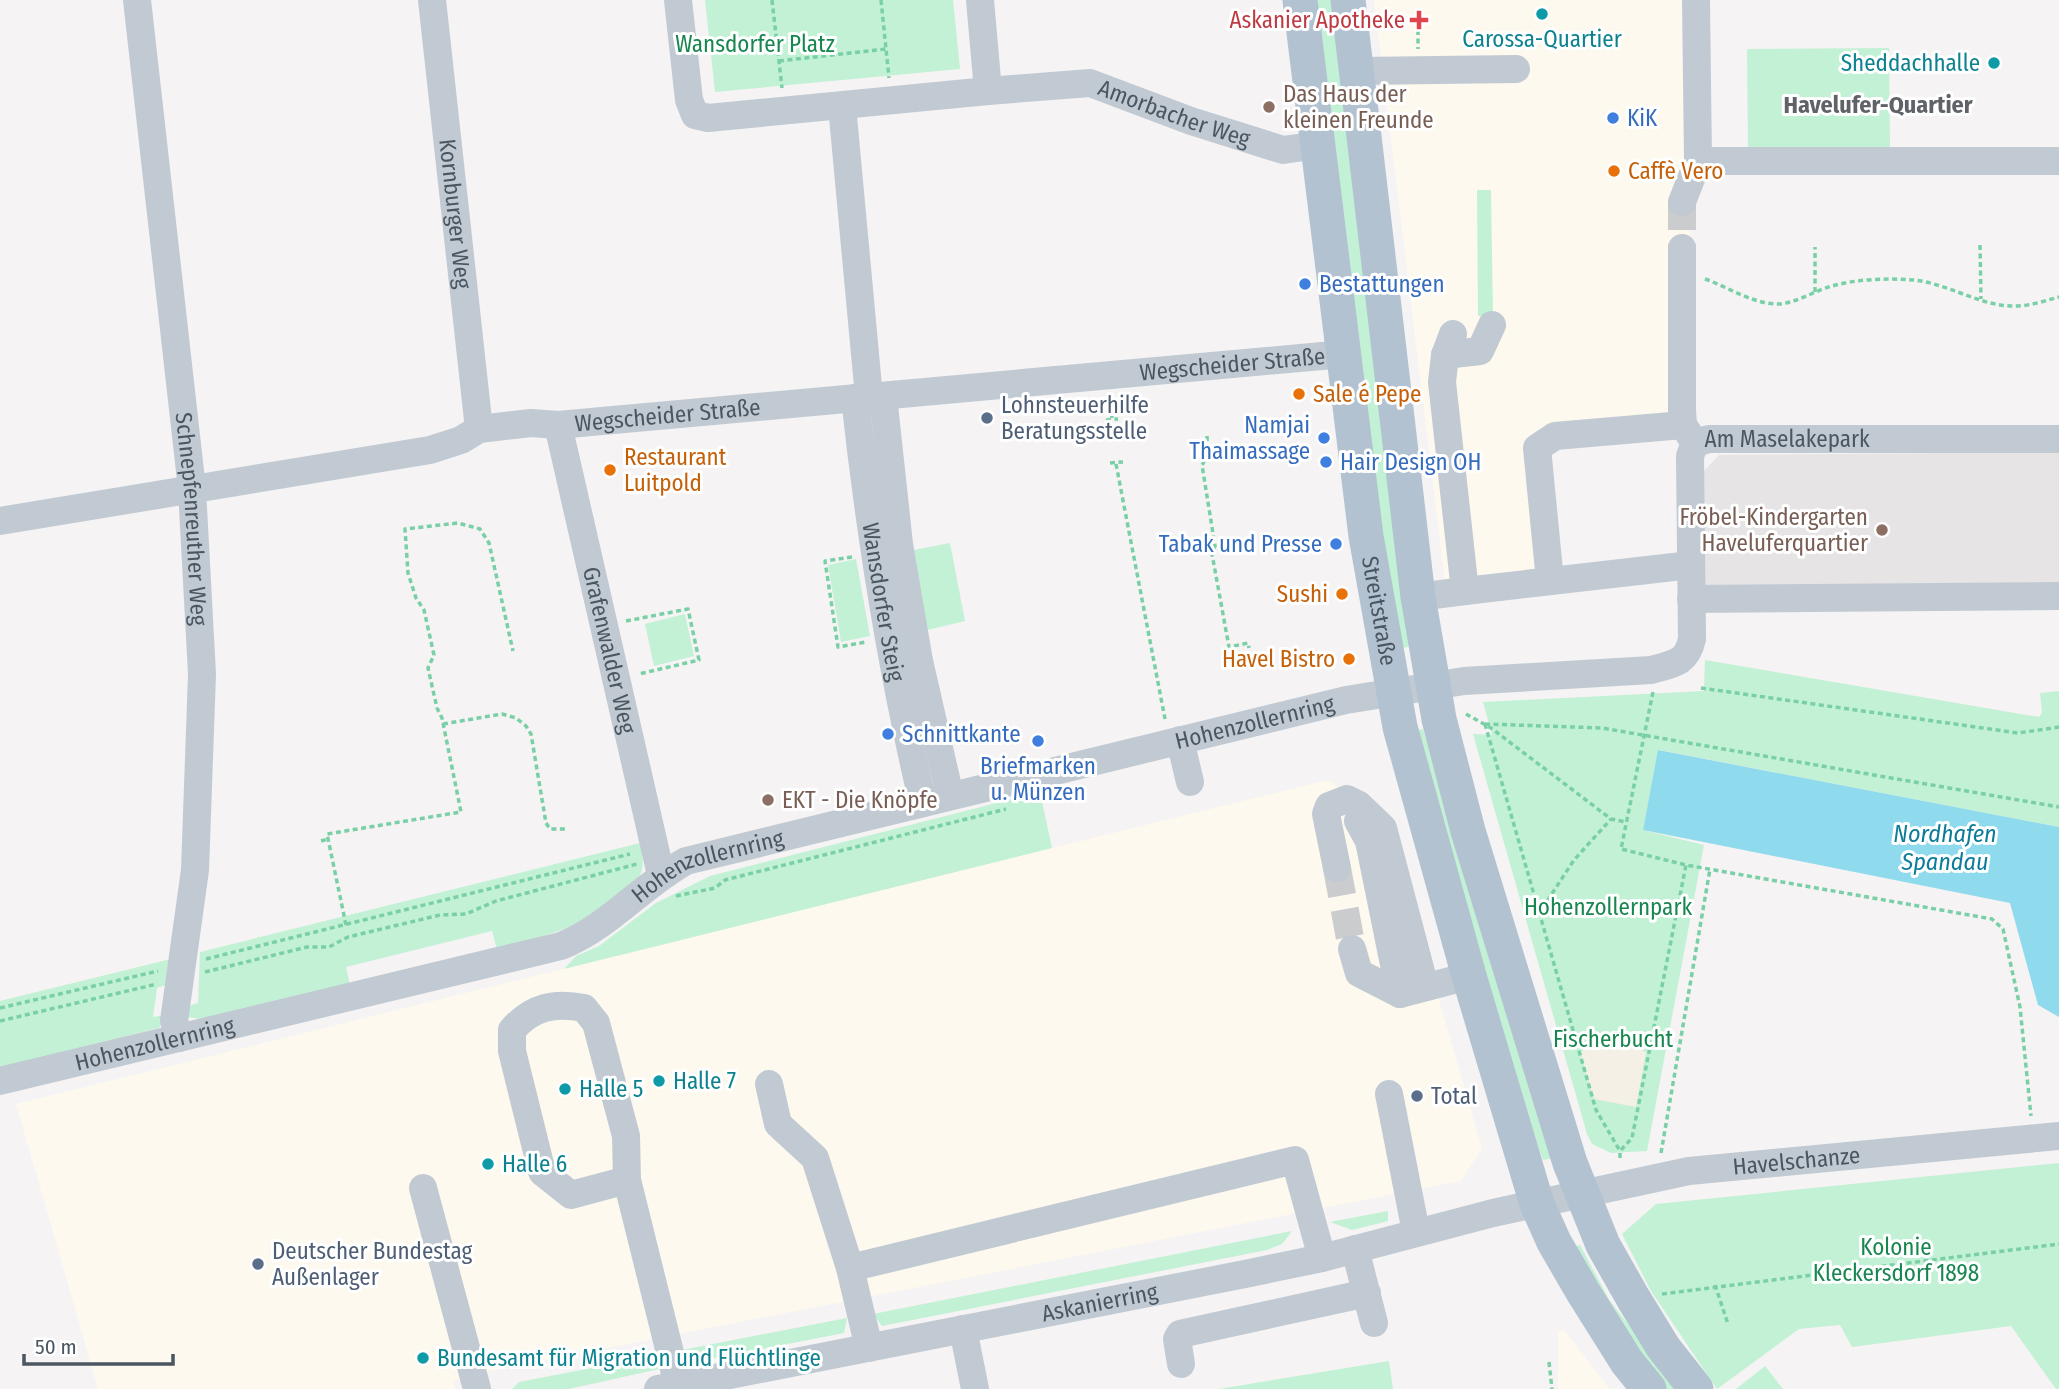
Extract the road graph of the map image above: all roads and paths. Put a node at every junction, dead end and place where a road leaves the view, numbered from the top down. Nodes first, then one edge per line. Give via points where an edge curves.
1 (137, 0) edge
2 (432, 0) edge
3 (678, 0) edge
4 (772, 0) edge
5 (881, 0) edge
6 (980, 0) edge
7 (1300, 0) edge
8 (1348, 0) edge
9 (1696, 0) edge
10 (1418, 30) dead end
11 (1418, 46) dead end
12 (886, 49) junction
13 (779, 61) junction
14 (1516, 69) dead end
15 (1357, 71) junction
16 (890, 84) dead end
17 (988, 92) junction
18 (782, 94) dead end
19 (842, 106) junction
20 (1318, 145) junction
21 (1698, 161) junction
22 (2059, 162) edge
23 (1682, 202) tunnel mouth
24 (1980, 245) dead end
25 (1815, 247) dead end
26 (1682, 248) tunnel mouth
27 (1682, 279) junction
28 (1815, 292) junction
29 (2059, 297) edge
30 (1981, 299) junction
31 (1492, 325) dead end
32 (1344, 355) junction
33 (869, 397) junction
34 (1110, 398) dead end
35 (1112, 418) junction
36 (1118, 419) dead end
37 (1106, 420) dead end
38 (558, 425) junction
39 (479, 429) junction
40 (1689, 434) junction
41 (1207, 436) dead end
42 (2059, 439) edge
43 (1123, 462) dead end
44 (1110, 463) dead end
45 (1116, 464) junction
46 (192, 489) junction
47 (0, 521) edge
48 (861, 556) dead end
49 (1691, 565) junction
50 (1550, 581) junction
51 (1465, 591) junction
52 (2059, 596) edge
53 (1418, 597) junction
54 (1691, 599) junction
55 (625, 621) dead end
56 (874, 641) dead end
57 (1250, 648) dead end
58 (513, 651) dead end
59 (637, 674) dead end
60 (1431, 685) junction
61 (1700, 688) dead end
62 (1653, 690) dead end
63 (1393, 692) junction
64 (1465, 713) dead end
65 (443, 724) junction
66 (1485, 724) junction
67 (2059, 727) edge
68 (1173, 731) junction
69 (1643, 734) junction
70 (1190, 782) dead end
71 (950, 796) junction
72 (923, 803) junction
73 (2059, 807) edge
74 (1355, 818) dead end
75 (1611, 819) junction
76 (1626, 822) junction
77 (566, 829) dead end
78 (328, 839) junction
79 (321, 841) dead end
80 (649, 863) junction
81 (1686, 865) junction
82 (1337, 868) tunnel mouth
83 (1710, 869) junction
84 (1538, 915) junction
85 (346, 925) junction
86 (1352, 949) tunnel mouth
87 (181, 972) junction
88 (1469, 976) junction
89 (1412, 990) junction
90 (0, 1008) edge
91 (0, 1021) edge
92 (179, 1038) junction
93 (0, 1082) edge
94 (769, 1084) dead end
95 (1389, 1094) dead end
96 (2031, 1121) dead end
97 (2059, 1136) edge
98 (1619, 1152) junction
99 (1660, 1155) dead end
100 (1620, 1158) dead end
101 (627, 1180) junction
102 (424, 1188) dead end
103 (1583, 1196) junction
104 (1538, 1204) junction
105 (1416, 1231) junction
106 (2059, 1244) edge
107 (1355, 1250) junction
108 (1322, 1258) junction
109 (850, 1268) junction
110 (1715, 1285) junction
111 (1367, 1293) junction
112 (1654, 1296) dead end
113 (1374, 1323) dead end
114 (1728, 1324) dead end
115 (963, 1329) junction
116 (869, 1348) junction
117 (1549, 1362) dead end
118 (1181, 1364) dead end
119 (668, 1387) edge
120 (477, 1389) edge
121 (975, 1389) edge
122 (1552, 1389) edge
123 (1649, 1389) edge
124 (1696, 1389) edge

1 - 46 street, Schnepfenreuther Weg
2 - 39 street, Kornburger Weg
3 - 19 street via 689,100 695,115 708,118
4 - 13 path
5 - 12 path
6 - 17 street
7 - 20 main road, Streitstraße
8 - 15 main road, Streitstraße
9 - 21 street
10 - 11 path
12 - 13 path
12 - 16 path
13 - 18 path
14 - 15 street
15 - 53 main road, Streitstraße
17 - 19 street
17 - 20 street, Amorbacher Weg via 1090,83 1283,150
19 - 33 street, Wansdorfer Steig
20 - 32 main road, Streitstraße
21 - 22 street
21 - 23 street
24 - 30 path
25 - 28 path
26 - 27 street
27 - 28 path via 1703,278 1750,299 1777,304
27 - 40 street
28 - 30 path via 1870,280 1912,280 1947,286
29 - 30 path via 2011,306
31 - 51 street via 1480,351 1449,345 1442,382
32 - 33 street, Wegscheider Straße
32 - 63 main road, Streitstraße via 1366,536
33 - 38 street, Wegscheider Straße
33 - 71 street, Wansdorfer Steig
33 - 72 street, Wansdorfer Steig via 873,554
34 - 35 path
35 - 36 path
35 - 37 path
38 - 39 street, Wegscheider Straße
38 - 80 street, Grafenwalder Weg
39 - 46 street, Wegscheider Straße via 430,450
40 - 42 street, Am Maselakepark via 1709,439
40 - 49 street, Am Maselakepark
40 - 50 street via 1555,436 1537,448
41 - 57 path via 1208,455 1202,465 1229,647 1248,643
43 - 45 path
44 - 45 path
45 - 68 path, Hohenzollernring
46 - 47 street, Wegscheider Straße
46 - 87 street, Schnepfenreuther Weg via 202,695 195,870
48 - 56 path via 825,561 838,647
49 - 50 street
49 - 54 street, Am Maselakepark
50 - 51 street
51 - 53 street
52 - 54 street
53 - 60 main road, Streitstraße
54 - 60 street, Am Maselakepark via 1692,639 1689,654 1679,662 1651,670
55 - 59 path via 688,608 699,660
58 - 65 path via 489,543 480,529 458,523 405,529 408,573 424,610 434,655 428,668
60 - 63 street, Hohenzollernring
60 - 103 main road, Streitstraße via 1471,841
61 - 67 path via 2018,733
62 - 69 path
63 - 68 street, Hohenzollernring
63 - 88 main road, Streitstraße
64 - 66 path
65 - 77 path via 502,714 521,722 531,734 546,823 556,831
65 - 78 path via 461,812 327,834
66 - 69 path
66 - 75 path
66 - 84 path
68 - 70 street
68 - 71 street, Hohenzollernring
69 - 73 path
69 - 76 path
71 - 72 street, Hohenzollernring
72 - 80 street, Hohenzollernring via 686,861
74 - 89 street via 1369,841
75 - 76 path
75 - 84 path via 1574,860
76 - 81 path via 1621,849
78 - 79 path
78 - 85 path
80 - 85 path
80 - 87 path via 496,901 466,914 440,915 348,937 329,947 307,947
80 - 92 street, Hohenzollernring via 599,928 561,946
81 - 83 path
81 - 98 path via 1632,1138
82 - 89 street via 1326,814 1329,806 1347,799 1383,828
83 - 96 path via 1992,919 2003,929 2020,1007
83 - 99 path
84 - 98 path via 1596,1110
85 - 87 path
86 - 89 street via 1359,973
87 - 90 path
87 - 91 path
87 - 92 street, Schnepfenreuther Weg via 174,1021
88 - 89 street
88 - 104 main road, Streitstraße
92 - 93 street, Hohenzollernring
94 - 109 street via 778,1124 815,1158
95 - 105 street
97 - 103 street, Havelschanze via 1689,1171
98 - 100 path
101 - 101 street via 626,1136 596,1023 584,1008 565,1004 526,1014 512,1030 512,1051 542,1172 571,1195
101 - 119 street
102 - 120 street
103 - 104 street, Havelschanze
103 - 124 main road, Streitstraße via 1633,1298
104 - 105 street, Askanierring
104 - 123 main road, Streitstraße via 1583,1292
105 - 107 street, Askanierring
106 - 110 path
107 - 108 street, Askanierring
107 - 111 street
108 - 109 street via 1295,1160
108 - 115 street, Askanierring
109 - 116 street
110 - 112 path
110 - 114 path
111 - 113 street
111 - 118 street via 1180,1334
115 - 116 street, Askanierring
115 - 121 street
116 - 119 street, Askanierring
117 - 122 path

